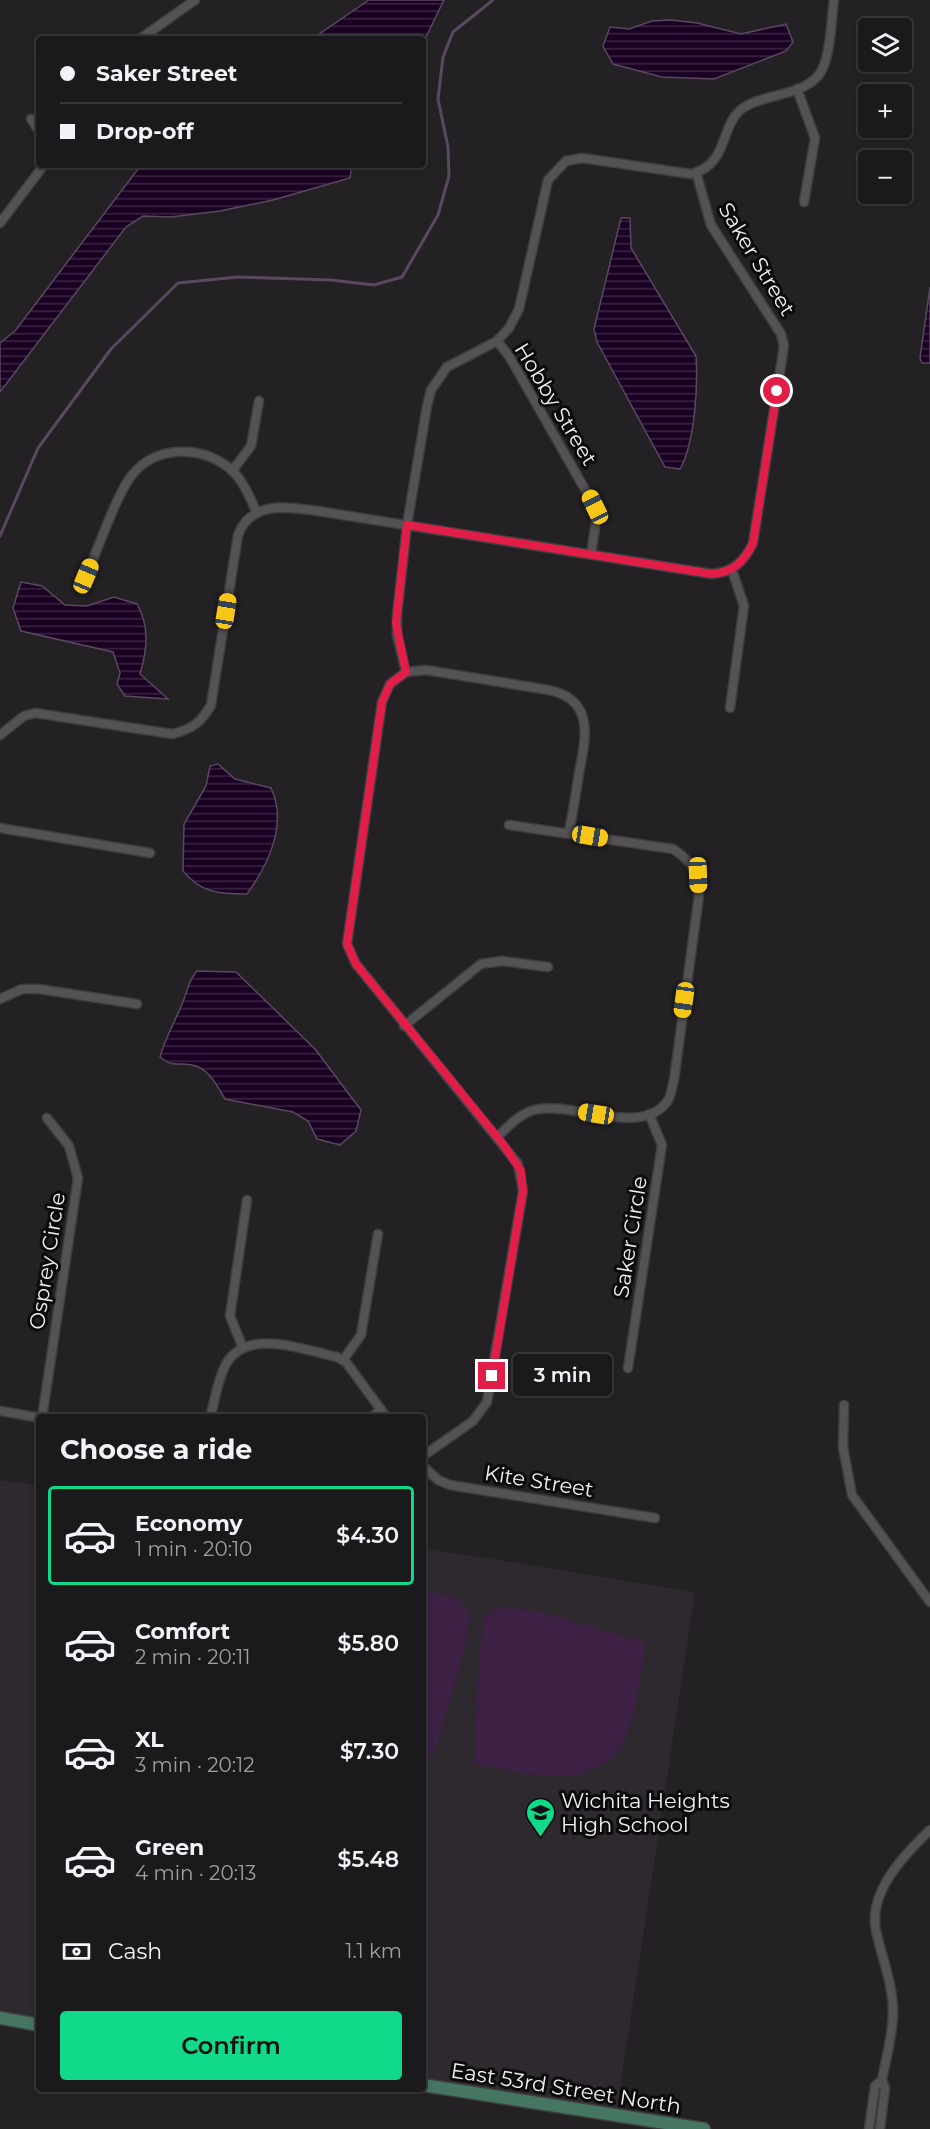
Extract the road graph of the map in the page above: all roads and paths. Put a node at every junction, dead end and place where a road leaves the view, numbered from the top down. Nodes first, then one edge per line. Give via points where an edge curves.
1 (195, 0) edge
2 (834, 0) edge
3 (144, 36) edge
4 (797, 89) junction
5 (31, 119) dead end
6 (36, 126) edge
7 (42, 168) edge
8 (696, 172) junction
9 (804, 202) dead end
10 (0, 224) edge
11 (497, 341) junction
12 (259, 401) dead end
13 (232, 471) junction
14 (257, 513) junction
15 (407, 525) junction
16 (591, 554) junction
17 (732, 570) junction
18 (86, 576) dead end
19 (406, 672) junction
20 (730, 708) dead end
21 (0, 735) edge
22 (509, 825) dead end
23 (0, 828) edge
24 (569, 832) junction
25 (150, 853) dead end
26 (548, 967) dead end
27 (0, 999) edge
28 (137, 1004) dead end
29 (404, 1026) junction
30 (649, 1114) junction
31 (47, 1118) dead end
32 (497, 1137) junction
33 (248, 1200) dead end
34 (378, 1234) dead end
35 (243, 1348) junction
36 (343, 1360) junction
37 (628, 1368) dead end
38 (844, 1405) dead end
39 (381, 1409) junction
40 (0, 1411) edge
41 (43, 1414) edge
42 (211, 1414) edge
43 (375, 1414) edge
44 (384, 1414) edge
45 (36, 1417) edge
46 (426, 1454) edge
47 (426, 1469) edge
48 (655, 1518) dead end
49 (930, 1602) edge
50 (930, 1830) edge
51 (0, 2018) edge
52 (36, 2024) edge
53 (882, 2080) junction
54 (426, 2086) edge
55 (664, 2126) edge
56 (704, 2129) edge
57 (869, 2129) edge
58 (880, 2129) edge

1 - 3 street
2 - 4 street via 824,66 818,76
4 - 8 street via 743,108 718,155
4 - 9 street via 815,138
5 - 6 street
7 - 10 street
8 - 11 street via 582,158 561,164 548,180 543,196 519,309
8 - 17 street, Saker Street via 711,225 781,334 784,346 753,543 746,558
11 - 15 street via 447,368 431,390
11 - 16 street, Hobby Street via 595,507 597,522
12 - 13 street via 251,446
13 - 14 street
13 - 18 street via 215,459 186,452 155,456 130,476
14 - 15 street via 288,507
14 - 21 street via 238,535 210,705 200,722 172,734 35,713 15,722
15 - 16 street
15 - 19 street via 396,623
16 - 17 street via 712,574
17 - 20 street via 744,606
19 - 24 street via 426,670 549,690 573,701 582,715 585,733
19 - 29 street via 390,684 382,702 347,937 352,958
22 - 24 street
23 - 25 street
24 - 30 street via 673,849 690,860 698,875 699,895 674,1080 668,1102
26 - 29 street via 502,960 481,964
27 - 28 street via 22,989 39,989
29 - 32 street
30 - 32 street via 635,1119 542,1108 522,1115
30 - 37 street, Saker Circle via 662,1144
31 - 41 street, Osprey Circle via 69,1146 78,1178
32 - 46 street via 518,1164 523,1191 488,1396 477,1418
33 - 35 street via 230,1316
34 - 36 street via 361,1335
35 - 36 street via 272,1344
35 - 42 street via 225,1366
36 - 39 street
38 - 49 street via 843,1447 852,1495
39 - 43 street
39 - 44 street
40 - 45 street
47 - 48 street, Kite Street via 450,1485
50 - 53 street via 909,1850 881,1891 876,1928 891,1983 894,2013
51 - 52 main road
53 - 57 street via 875,2086
53 - 58 street via 885,2088
54 - 55 main road, East 53rd Street North
55 - 56 main road, East 53rd Street North

